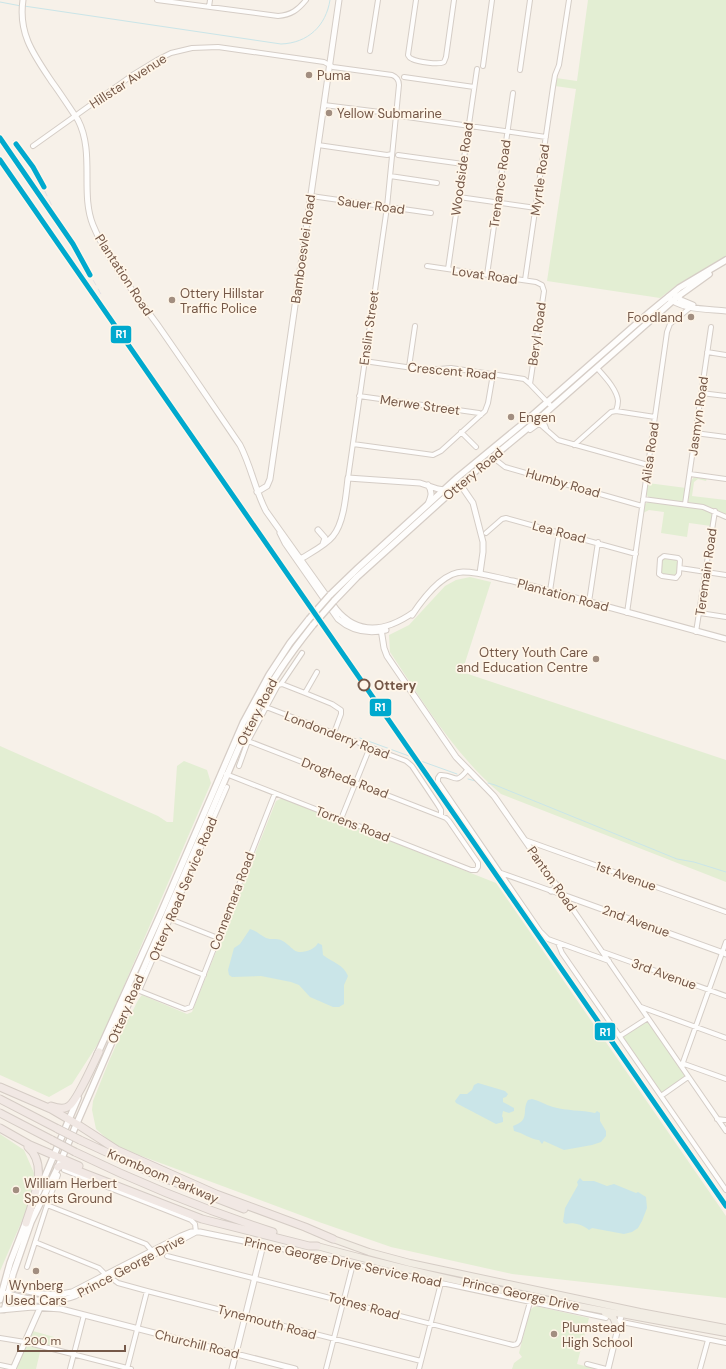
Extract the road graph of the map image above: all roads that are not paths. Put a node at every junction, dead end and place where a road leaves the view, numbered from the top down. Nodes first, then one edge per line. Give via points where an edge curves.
1 (23, 0) edge
2 (157, 0) edge
3 (210, 0) edge
4 (306, 0) edge
5 (339, 0) edge
6 (378, 0) edge
7 (416, 0) edge
8 (454, 0) edge
9 (492, 0) edge
10 (530, 0) edge
11 (569, 0) edge
12 (209, 7) junction
13 (370, 51) dead end
14 (330, 65) junction
15 (483, 66) dead end
16 (477, 69) dead end
17 (520, 70) dead end
18 (394, 76) joint
19 (404, 77) dead end
20 (474, 87) junction
21 (513, 93) dead end
22 (324, 105) junction
23 (396, 114) junction
24 (75, 116) junction
25 (400, 116) dead end
26 (468, 126) junction
27 (507, 131) junction
28 (546, 137) junction
29 (318, 145) junction
30 (33, 146) dead end
31 (392, 154) junction
32 (398, 155) dead end
33 (463, 164) junction
34 (390, 176) junction
35 (437, 183) dead end
36 (311, 196) junction
37 (458, 198) junction
38 (497, 203) junction
39 (387, 207) junction
40 (536, 208) junction
41 (431, 213) dead end
42 (726, 262) edge
43 (427, 266) dead end
44 (448, 269) junction
45 (487, 276) junction
46 (525, 280) junction
47 (542, 285) joint
48 (673, 297) junction
49 (691, 306) junction
50 (726, 311) edge
51 (415, 326) dead end
52 (711, 327) dead end
53 (707, 352) junction
54 (726, 355) edge
55 (364, 361) junction
56 (409, 367) junction
57 (597, 368) junction
58 (492, 374) junction
59 (530, 384) junction
60 (701, 393) junction
61 (359, 396) junction
62 (726, 396) edge
63 (547, 402) junction
64 (552, 407) junction
65 (616, 411) junction
66 (545, 414) junction
67 (481, 415) junction
68 (655, 417) junction
69 (546, 428) junction
70 (461, 432) junction
71 (695, 433) junction
72 (521, 434) junction
73 (726, 437) edge
74 (352, 444) junction
75 (574, 445) junction
76 (476, 447) dead end
77 (491, 455) junction
78 (648, 465) junction
79 (690, 474) junction
80 (348, 478) junction
81 (726, 479) edge
82 (427, 484) junction
83 (460, 484) junction
84 (444, 490) junction
85 (257, 492) junction
86 (644, 499) junction
87 (428, 504) junction
88 (685, 504) junction
89 (642, 506) junction
90 (715, 511) junction
91 (726, 517) edge
92 (318, 530) dead end
93 (559, 532) junction
94 (486, 533) dead end
95 (598, 542) junction
96 (322, 545) junction
97 (636, 554) junction
98 (299, 560) junction
99 (482, 561) junction
100 (680, 568) junction
101 (463, 572) junction
102 (706, 572) junction
103 (480, 573) junction
104 (726, 575) edge
105 (550, 591) junction
106 (589, 602) junction
107 (414, 612) junction
108 (627, 613) junction
109 (700, 613) junction
110 (726, 617) edge
111 (392, 628) junction
112 (381, 629) junction
113 (696, 632) junction
114 (726, 639) edge
115 (383, 641) junction
116 (302, 653) dead end
117 (317, 672) dead end
118 (281, 684) junction
119 (305, 693) junction
120 (266, 707) junction
121 (334, 733) junction
122 (248, 741) junction
123 (370, 747) junction
124 (238, 766) dead end
125 (468, 769) junction
126 (222, 772) junction
127 (228, 775) junction
128 (355, 783) junction
129 (227, 787) dead end
130 (275, 793) junction
131 (441, 815) junction
132 (341, 819) junction
133 (525, 840) junction
134 (501, 873) junction
135 (557, 886) junction
136 (551, 891) junction
137 (563, 895) junction
138 (726, 912) edge
139 (170, 919) junction
140 (218, 938) junction
141 (726, 942) edge
142 (558, 943) junction
143 (603, 952) junction
144 (724, 953) edge
145 (154, 956) junction
146 (609, 961) junction
147 (204, 975) junction
148 (136, 990) junction
149 (709, 990) junction
150 (726, 996) edge
151 (640, 1007) junction
152 (648, 1018) junction
153 (111, 1026) junction
154 (696, 1027) junction
155 (620, 1036) junction
156 (726, 1038) edge
157 (99, 1052) junction
158 (682, 1065) junction
159 (688, 1077) junction
160 (726, 1079) edge
161 (0, 1087) edge
162 (661, 1096) junction
163 (0, 1099) edge
164 (34, 1101) junction
165 (0, 1113) edge
166 (717, 1119) junction
167 (69, 1120) junction
168 (726, 1120) edge
169 (77, 1124) junction
170 (0, 1128) edge
171 (726, 1131) edge
172 (16, 1138) junction
173 (53, 1155) junction
174 (62, 1158) junction
175 (61, 1168) junction
176 (58, 1175) dead end
177 (123, 1187) junction
178 (726, 1190) edge
179 (47, 1206) junction
180 (26, 1223) junction
181 (196, 1232) junction
182 (333, 1239) junction
183 (35, 1242) junction
184 (263, 1245) junction
185 (317, 1246) junction
186 (152, 1250) junction
187 (167, 1256) dead end
188 (353, 1264) junction
189 (27, 1267) dead end
190 (106, 1275) junction
191 (255, 1278) junction
192 (114, 1280) dead end
193 (441, 1283) junction
194 (2, 1285) edge
195 (10, 1287) junction
196 (147, 1291) junction
197 (1, 1292) edge
198 (8, 1294) junction
199 (0, 1300) edge
200 (343, 1301) junction
201 (530, 1302) junction
202 (580, 1306) junction
203 (40, 1308) junction
204 (2, 1310) edge
205 (622, 1311) junction
206 (84, 1315) junction
207 (245, 1316) junction
208 (606, 1318) dead end
209 (618, 1321) junction
210 (430, 1324) junction
211 (137, 1328) junction
212 (726, 1328) edge
213 (618, 1329) joint
214 (726, 1333) edge
215 (0, 1338) edge
216 (333, 1339) junction
217 (708, 1340) junction
218 (25, 1342) junction
219 (726, 1343) edge
220 (74, 1354) junction
221 (236, 1354) junction
222 (421, 1361) junction
223 (587, 1364) dead end
224 (0, 1365) edge
225 (14, 1368) edge
226 (70, 1369) edge
227 (128, 1369) edge
228 (232, 1369) edge
229 (295, 1369) edge
230 (326, 1369) edge
231 (419, 1369) edge
232 (607, 1369) edge
233 (700, 1369) edge

1 - 24 street, Plantation Road via 26,38
2 - 12 street
3 - 12 street
4 - 12 street via 295,11 284,16
5 - 14 street, Bamboesvlei Road
6 - 13 street
7 - 8 street via 408,57 412,60 439,64 444,62 446,57
9 - 15 street
10 - 17 street
11 - 28 street, Myrtle Road
14 - 18 street, Hillstar Avenue
14 - 22 street, Bamboesvlei Road
14 - 24 street, Hillstar Avenue via 324,62 218,48 192,48 156,60
16 - 20 street, Woodside Road
18 - 23 street, Enslin Street via 399,84
19 - 20 street
20 - 26 street, Woodside Road
21 - 27 street, Trenance Road
22 - 23 street
22 - 29 street, Bamboesvlei Road
23 - 31 street, Enslin Street
24 - 30 street, Hillstar Avenue
24 - 85 street, Plantation Road via 85,140 88,204 96,233 240,445
25 - 26 street
26 - 27 street
26 - 33 street, Woodside Road
27 - 28 street
27 - 38 street, Trenance Road
28 - 40 street, Myrtle Road
29 - 31 street
29 - 36 street, Bamboesvlei Road
31 - 34 street, Enslin Street
32 - 33 street
33 - 37 street, Woodside Road
34 - 35 street
34 - 39 street, Enslin Street
36 - 39 street, Sauer Road
36 - 85 street, Bamboesvlei Road via 270,479 268,486
37 - 38 street
37 - 44 street, Woodside Road
38 - 40 street
38 - 45 street, Trenance Road
39 - 41 street, Sauer Road
39 - 55 street, Enslin Street
40 - 46 street, Myrtle Road
42 - 48 main road, Ottery Road
43 - 44 street, Lovat Road
44 - 45 street, Lovat Road
45 - 46 street, Lovat Road
46 - 47 street, Lovat Road via 539,282
47 - 59 street, Beryl Road via 544,291
48 - 49 street
48 - 57 main road, Ottery Road
48 - 63 main road, Ottery Road
49 - 50 street
49 - 68 street, Ailsa Road via 672,322 667,330
51 - 56 street
52 - 53 street, Jasmyn Road
53 - 54 street
53 - 60 street, Jasmyn Road
55 - 56 street, Crescent Road
55 - 61 street, Enslin Street
56 - 58 street, Crescent Road via 434,370 447,368
57 - 64 main road, Ottery Road
57 - 65 street via 610,383 617,398
58 - 59 street, Crescent Road via 524,379
58 - 67 street via 487,408
59 - 63 street, Crescent Road
60 - 62 street
60 - 71 street, Jasmyn Road
61 - 67 street, Merwe Street
61 - 74 street, Enslin Street
63 - 64 street, Crescent Road
63 - 77 main road, Ottery Road
64 - 66 main road, Ottery Road
65 - 68 street
65 - 75 street via 611,412
66 - 69 street via 543,421
66 - 72 main road, Ottery Road
67 - 70 street
68 - 78 street, Ailsa Road
69 - 72 street via 538,424
69 - 75 street via 556,439
70 - 74 street via 433,455
70 - 76 street
71 - 73 street
71 - 79 street, Jasmyn Road
72 - 77 main road, Ottery Road
74 - 80 street, Enslin Street
75 - 78 street
77 - 83 main road, Ottery Road
77 - 84 main road, Ottery Road
77 - 89 street, Humby Road via 508,468
78 - 86 street, Ailsa Road
79 - 81 street
79 - 88 street, Jasmyn Road
80 - 82 street
80 - 96 street, Enslin Street via 345,503 338,526 333,537
82 - 84 street
82 - 87 street via 431,491
83 - 99 street via 472,499 474,506 483,542
83 - 127 main road, Ottery Road, bridge via 357,577 312,625 267,690
84 - 87 main road, Ottery Road
85 - 98 street, Plantation Road via 285,543
86 - 88 street
86 - 89 street, Ailsa Road
87 - 126 main road, Ottery Road, bridge via 352,573 308,619 263,685
88 - 90 street
89 - 97 street, Ailsa Road
90 - 91 street
90 - 102 street, Teremain Road
92 - 96 street via 325,538
93 - 94 street, Lea Road via 506,518
93 - 95 street, Lea Road
93 - 105 street
95 - 97 street, Lea Road
95 - 106 street
96 - 98 street, Enslin Street
97 - 108 street, Ailsa Road
98 - 112 street, Plantation Road via 333,613 342,622 363,631
99 - 101 street via 475,569
99 - 103 street
100 - 100 street via 679,559 663,556 660,559 658,573 676,578
100 - 102 street
101 - 103 street, Plantation Road
101 - 107 street, Plantation Road via 450,575 440,582
102 - 104 street
102 - 109 street, Teremain Road
103 - 105 street, Plantation Road
105 - 106 street, Plantation Road
106 - 108 street, Plantation Road
107 - 111 street, Plantation Road via 406,621
107 - 112 street, Plantation Road via 401,621
108 - 113 street, Plantation Road
109 - 110 street
109 - 113 street, Teremain Road
111 - 112 street, Plantation Road
111 - 115 street
112 - 115 street, Panton Road
113 - 114 street, Plantation Road
115 - 125 street, Panton Road via 387,656 456,756
116 - 118 street
117 - 119 street
118 - 119 street
118 - 120 street
119 - 121 street via 341,709
120 - 121 street, Londonderry Road
120 - 122 street
121 - 123 street, Londonderry Road
122 - 124 street
122 - 128 street, Drogheda Road
123 - 128 street
123 - 131 street, Londonderry Road via 408,763 441,809
125 - 133 street, Panton Road via 490,790
125 - 134 street via 458,779 440,775 439,784
126 - 127 street, Torrens Road
126 - 153 main road, Ottery Road
127 - 130 street, Torrens Road
127 - 148 main road, Ottery Road
128 - 131 street, Drogheda Road
128 - 132 street
129 - 139 street, Ottery Road Service Road
130 - 132 street, Torrens Road
130 - 140 street, Connemara Road
131 - 132 street, Torrens Road via 449,820 478,863 476,870
133 - 135 street, Panton Road
133 - 138 street, 1st Avenue
134 - 136 street, 2nd Avenue
134 - 142 street via 545,936
135 - 136 street
135 - 137 street, Panton Road
136 - 137 street, 2nd Avenue
137 - 143 street, Panton Road
137 - 144 street, 2nd Avenue
139 - 140 street
139 - 145 street, Ottery Road Service Road
140 - 147 street, Connemara Road
141 - 144 street
142 - 146 street
142 - 155 street via 562,953
143 - 146 street, Panton Road
143 - 149 street, 3rd Avenue
144 - 149 street
145 - 147 street
145 - 148 street, Ottery Road Service Road via 141,986
146 - 151 street, Panton Road
147 - 148 street, Connemara Road via 192,1006 185,1009
148 - 153 street, Ottery Road Service Road via 130,989
148 - 169 main road, Ottery Road
149 - 150 street, 3rd Avenue
149 - 154 street
151 - 152 street, Panton Road
151 - 154 street
152 - 155 street
152 - 158 street, Panton Road
153 - 157 main road, Ottery Road
154 - 156 street
154 - 158 street
155 - 162 street
157 - 164 highway via 70,1106 59,1109
157 - 167 main road, Ottery Road
158 - 159 street, Panton Road
158 - 160 street
159 - 162 street
159 - 166 street, Panton Road
161 - 164 highway
162 - 178 street
163 - 182 highway, Kromboom Parkway, bridge via 146,1170 265,1217
164 - 167 highway
165 - 185 highway, Kromboom Parkway, bridge via 136,1180 247,1224
166 - 168 street
166 - 171 street, Panton Road
167 - 169 highway
167 - 173 main road, Ottery Road
169 - 174 main road, Ottery Road
169 - 182 highway via 130,1156 216,1194
170 - 172 highway
172 - 173 highway
172 - 180 highway via 32,1150 39,1164
173 - 174 highway
173 - 180 main road, Ottery Road
174 - 175 main road, Ottery Road
174 - 177 highway
175 - 177 highway via 63,1165
175 - 181 street via 191,1220 195,1224
175 - 195 main road, Ottery Road via 31,1222
176 - 179 street
177 - 185 highway via 202,1219
179 - 183 street
179 - 186 street via 146,1244
180 - 194 main road, Ottery Road
181 - 184 street, Prince George Drive Service Road
181 - 186 street, Prince George Drive via 184,1234
181 - 198 street, Prince George Drive via 72,1298 36,1301
182 - 205 main road, Prince George Drive via 410,1263
183 - 189 street
183 - 190 street via 99,1268
184 - 188 street, Prince George Drive Service Road
184 - 191 street
185 - 202 main road, Prince George Drive via 409,1270
186 - 190 street, Prince George Drive
187 - 191 street, Totnes Road
188 - 193 street, Prince George Drive Service Road
188 - 200 street
190 - 195 street, Prince George Drive via 79,1289 60,1294 43,1295
191 - 200 street, Totnes Road
191 - 207 street
192 - 196 street, Tynemouth Road
193 - 201 street, Prince George Drive Service Road
193 - 210 street
194 - 195 main road
194 - 197 main road, Ottery Road
195 - 198 main road, Ottery Road
196 - 207 street, Tynemouth Road
196 - 211 street
197 - 198 main road
197 - 199 street, Ottery Road
198 - 204 street, Ottery Road
200 - 210 street, Totnes Road
200 - 216 street
201 - 208 street, Prince George Drive Service Road
201 - 210 street, Totnes Road via 519,1341 515,1345
202 - 205 main road, Prince George Drive
202 - 209 main road via 608,1314
203 - 204 street, Churchill Road
203 - 206 street, Churchill Road via 61,1309
203 - 218 street
205 - 209 street
205 - 212 main road, Prince George Drive
205 - 214 main road, Prince George Drive
206 - 211 street, Churchill Road
206 - 220 street
207 - 216 street, Tynemouth Road
207 - 221 street
209 - 213 main road
209 - 217 street
210 - 222 street
211 - 221 street, Churchill Road
211 - 227 street
213 - 232 street
215 - 218 street
216 - 222 street, Tynemouth Road
216 - 230 street
217 - 219 street
217 - 233 street
218 - 220 street
218 - 225 street
220 - 226 street
220 - 227 street
221 - 228 street
221 - 229 street, Churchill Road
222 - 231 street
223 - 232 street
224 - 225 street

